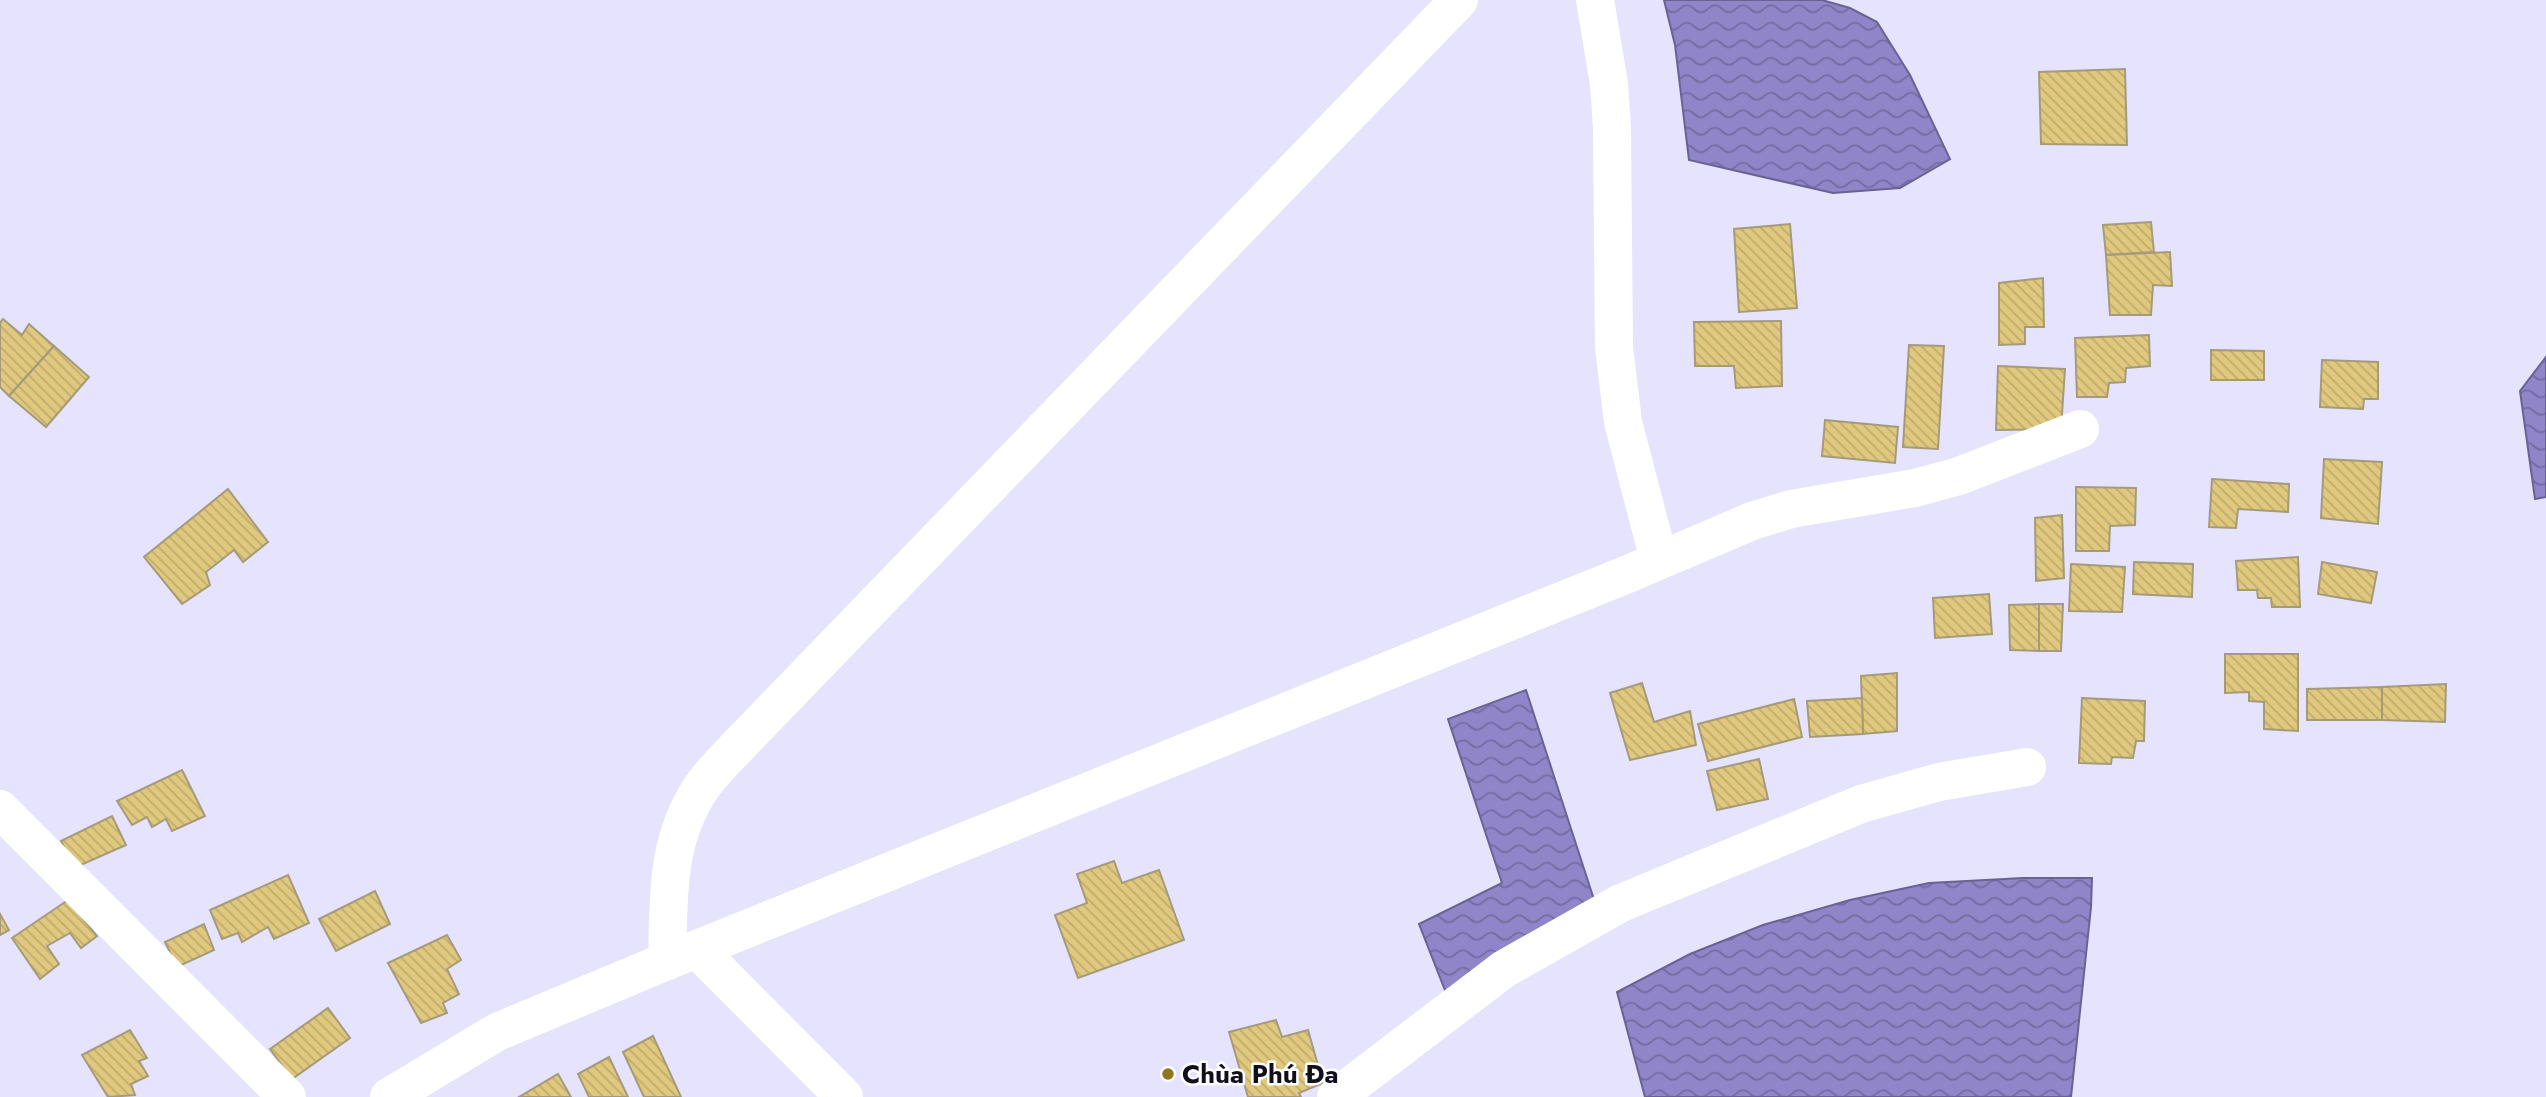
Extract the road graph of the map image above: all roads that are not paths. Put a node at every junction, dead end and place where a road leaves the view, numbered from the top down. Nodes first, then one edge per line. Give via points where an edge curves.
1 (1459, 0) edge
2 (1595, 0) edge
3 (2080, 429) dead end
4 (1659, 559) junction
5 (2027, 767) dead end
6 (0, 808) edge
7 (683, 955) junction
8 (287, 1097) edge
9 (389, 1097) edge
10 (844, 1097) edge
11 (1336, 1097) edge

1 - 7 street via 701,788 680,830 669,870
2 - 4 street via 1612,128 1614,347 1623,422
3 - 4 street via 1959,477 1791,509
4 - 7 street
5 - 11 street via 1939,782 1861,804 1621,902 1504,969
6 - 8 street
7 - 9 street via 497,1032
7 - 10 street

